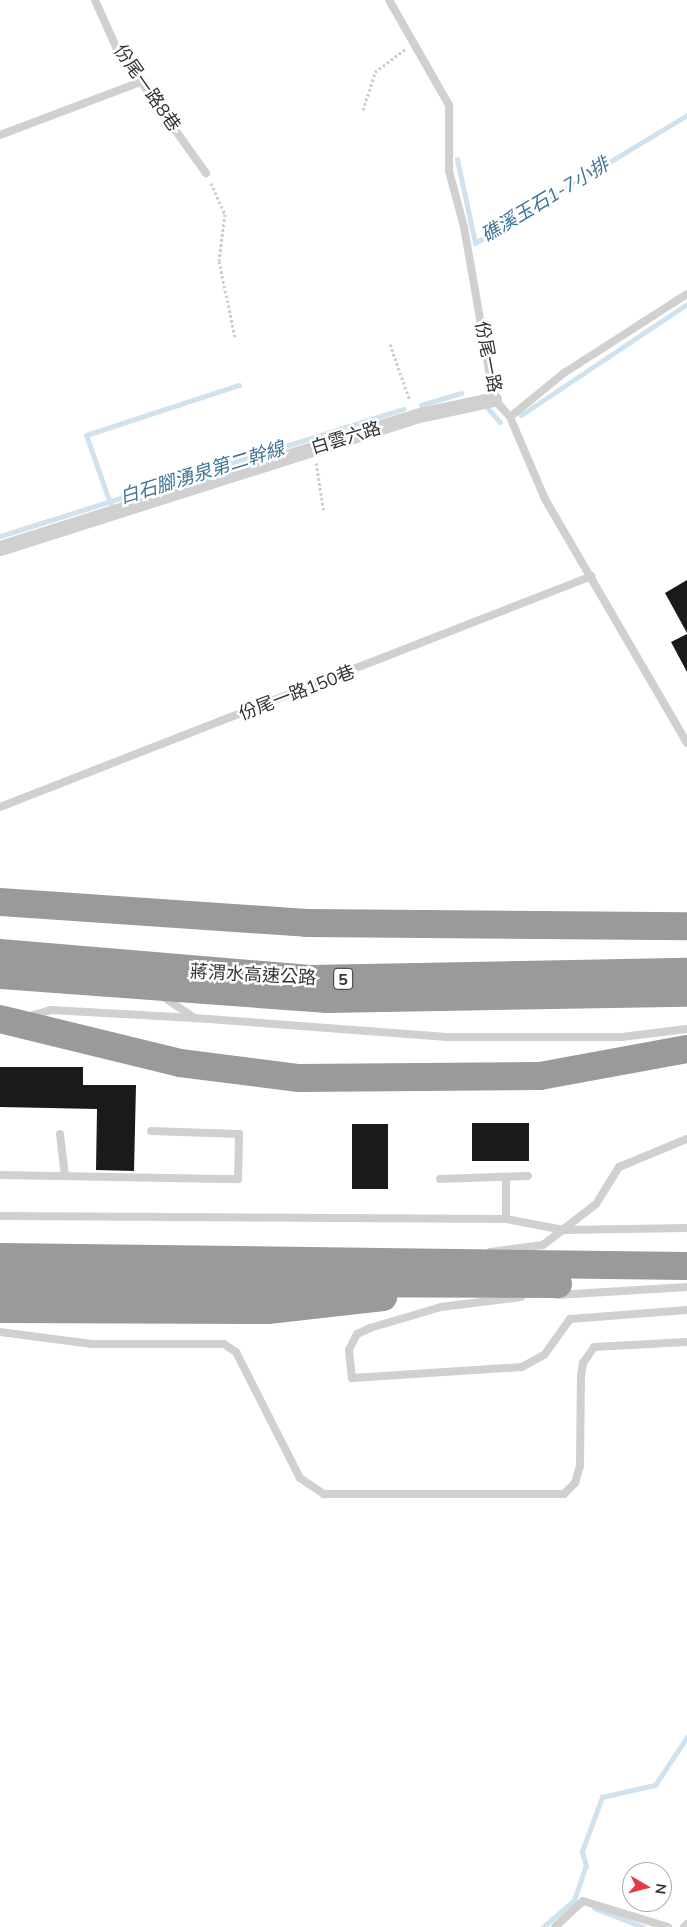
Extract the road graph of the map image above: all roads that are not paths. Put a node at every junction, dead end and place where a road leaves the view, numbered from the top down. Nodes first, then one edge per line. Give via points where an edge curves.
1 (95, 0) edge
2 (390, 0) edge
3 (143, 81) junction
4 (0, 135) edge
5 (206, 172) road end
6 (687, 294) edge
7 (494, 399) junction
8 (510, 416) junction
9 (0, 548) edge
10 (592, 576) junction
11 (687, 743) edge
12 (0, 807) edge
13 (0, 902) edge
14 (687, 926) edge
15 (0, 953) edge
16 (687, 972) edge
17 (0, 975) edge
18 (152, 989) junction
19 (687, 993) edge
20 (195, 1018) junction
21 (7, 1020) edge
22 (687, 1029) edge
23 (687, 1049) edge
24 (151, 1131) dead end
25 (60, 1134) dead end
26 (687, 1140) edge
27 (0, 1175) edge
28 (64, 1176) junction
29 (528, 1176) dead end
30 (506, 1177) junction
31 (440, 1178) dead end
32 (0, 1216) edge
33 (506, 1219) junction
34 (687, 1228) edge
35 (564, 1230) junction
36 (0, 1258) edge
37 (456, 1263) junction
38 (687, 1266) edge
39 (0, 1282) edge
40 (687, 1286) edge
41 (533, 1292) junction
42 (0, 1309) edge
43 (687, 1310) edge
44 (0, 1332) edge
45 (687, 1342) edge
46 (555, 1927) edge
47 (668, 1927) edge

1 - 3 lane, 份尾一路8巷 via 116,47
2 - 7 lane, 份尾一路 via 449,105 449,171 464,227
3 - 4 lane
3 - 5 lane, 份尾一路8巷
6 - 8 lane via 564,373
7 - 8 lane, 份尾一路
7 - 9 street, 白雲六路 via 415,416
8 - 10 lane, 份尾一路 via 545,499
10 - 11 lane, 份尾一路
10 - 12 lane, 份尾一路150巷
13 - 14 highway via 136,914 306,923
15 - 16 highway, 蔣渭水高速公路 / 5 via 310,979
17 - 18 highway, 蔣渭水高速公路 / 5
18 - 19 highway, 蔣渭水高速公路 / 5 via 327,999
18 - 20 lane
20 - 21 lane via 50,1010
20 - 22 lane via 472,1038 622,1037
21 - 23 highway via 180,1063 299,1078 409,1080 540,1076
24 - 28 lane via 239,1134 238,1179
25 - 28 lane
26 - 35 lane via 619,1168 596,1204
27 - 28 lane
29 - 30 lane
30 - 31 lane
30 - 33 lane
32 - 33 lane
33 - 35 lane
34 - 35 lane
35 - 37 lane via 543,1246 494,1250
36 - 37 highway
37 - 38 highway
39 - 41 highway
40 - 41 highway
41 - 42 highway via 268,1310
41 - 43 lane via 386,1320 358,1334 347,1362 352,1378 522,1367 545,1354 570,1320
44 - 45 lane via 92,1344 224,1344 236,1352 300,1478 324,1494 564,1494 575,1483 580,1466 581,1376 583,1363 594,1347
46 - 47 lane via 583,1901

